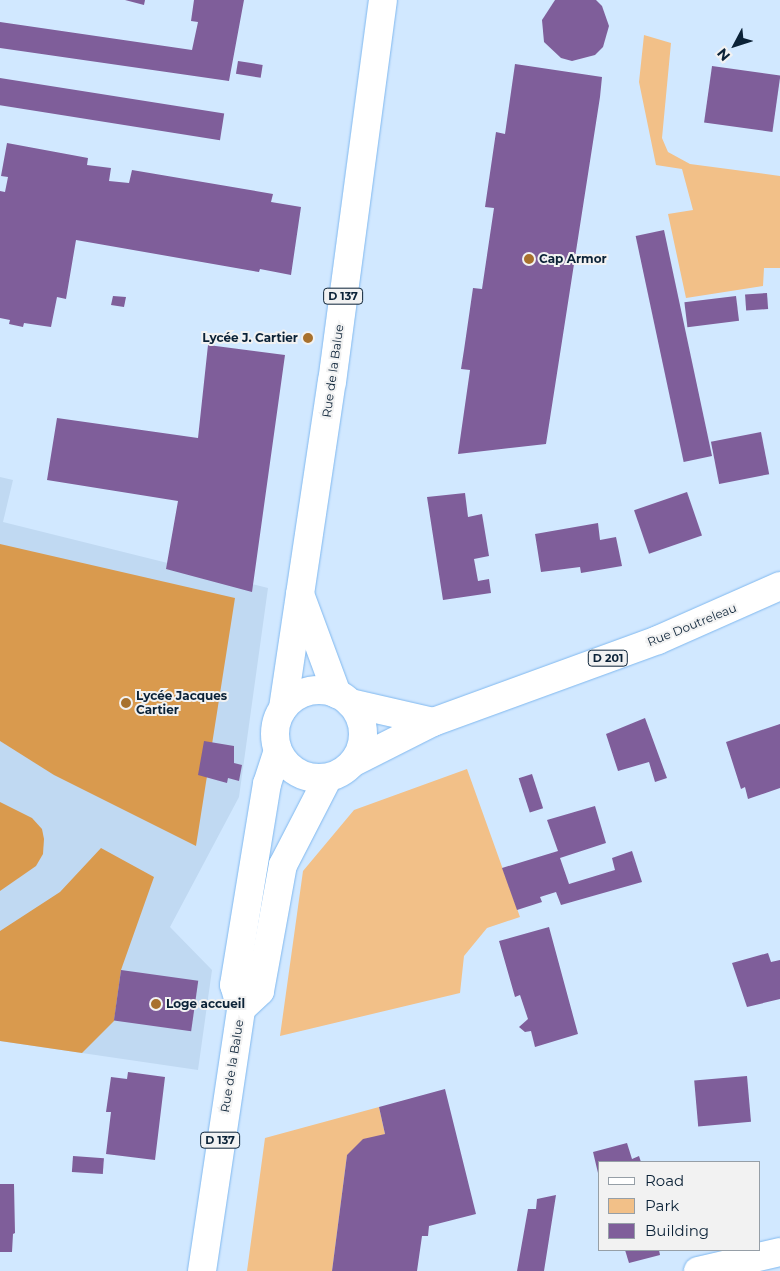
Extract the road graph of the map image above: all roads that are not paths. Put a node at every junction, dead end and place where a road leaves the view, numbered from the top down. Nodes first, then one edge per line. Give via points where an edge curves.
1 (383, 0) edge
2 (780, 586) edge
3 (300, 592) junction
4 (344, 698) junction
5 (283, 708) junction
6 (432, 722) junction
7 (278, 751) junction
8 (354, 762) junction
9 (328, 778) junction
10 (241, 1009) junction
11 (780, 1252) edge
12 (202, 1271) edge
13 (698, 1271) edge

1 - 3 main road, Rue de la Balue / D 137 via 332,382
2 - 6 main road, Rue Doutreleau / D 201 via 658,640
3 - 4 main road, Rue de la Balue / D 137
3 - 5 main road, Rue de la Balue / D 137
4 - 5 main road via 322,690 307,691 294,697
4 - 6 main road
4 - 8 main road via 360,716 363,732 362,748
5 - 7 main road via 275,736
6 - 8 main road, Rue Doutreleau / D 201
7 - 9 main road via 298,773 312,778
7 - 10 main road, Rue de la Balue / D 137 via 267,784 234,985
8 - 9 main road
9 - 10 main road, Rue de la Balue via 283,865 260,991
10 - 12 main road, Rue de la Balue / D 137
11 - 13 main road

